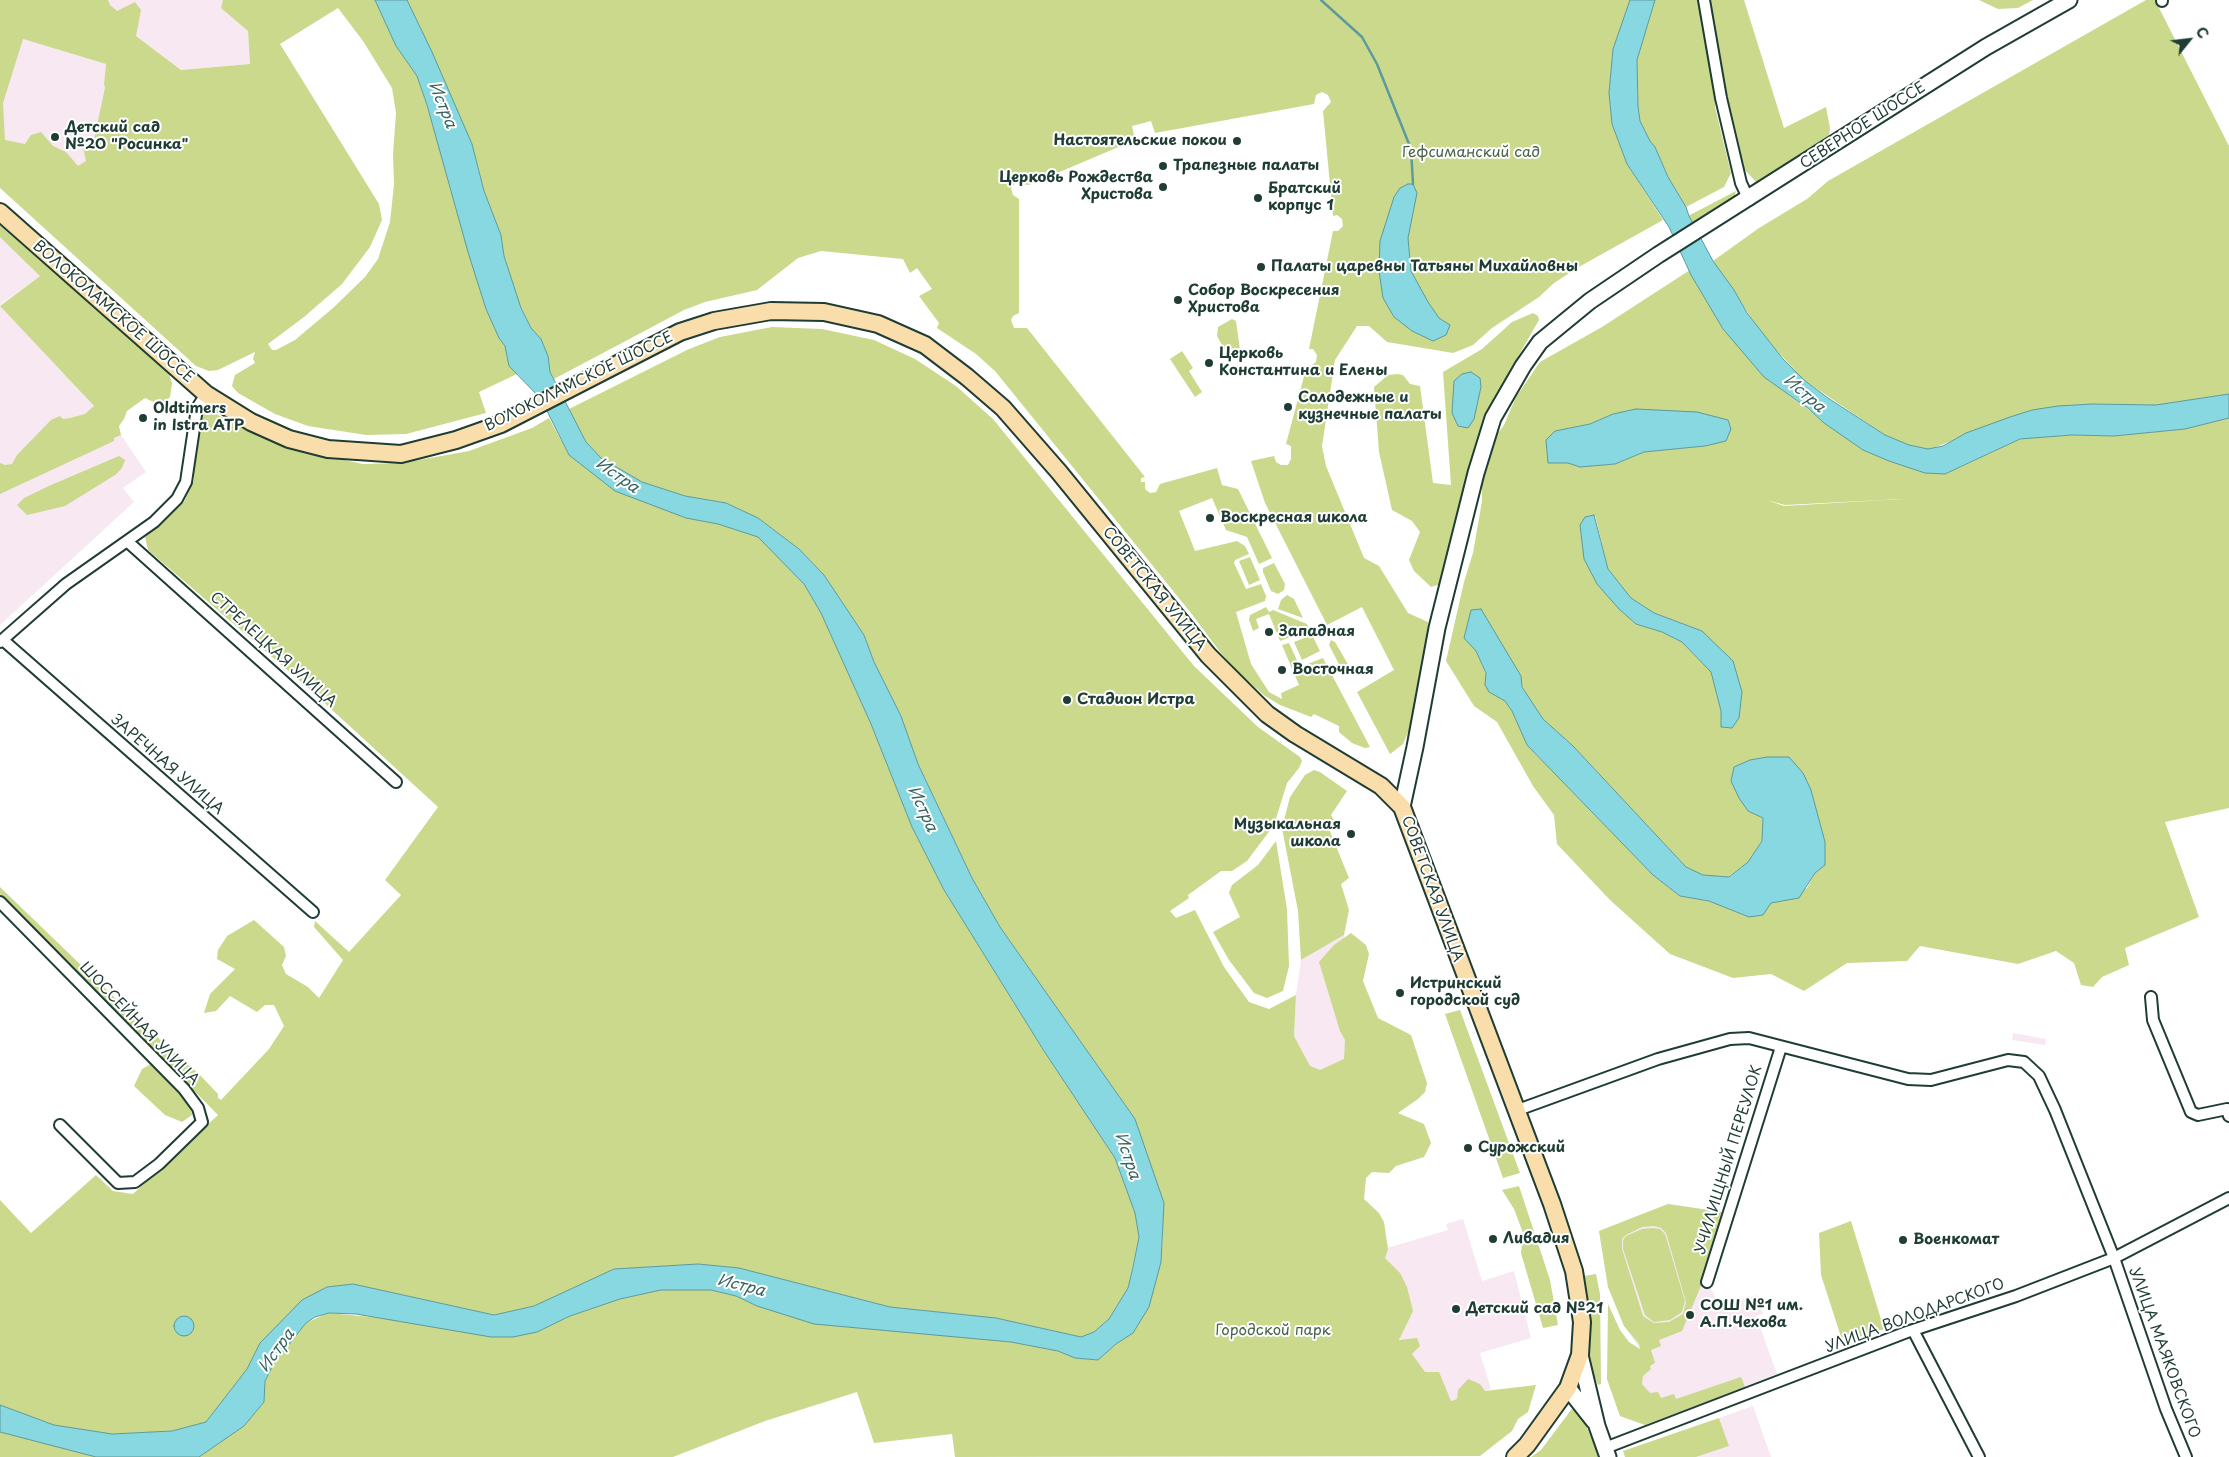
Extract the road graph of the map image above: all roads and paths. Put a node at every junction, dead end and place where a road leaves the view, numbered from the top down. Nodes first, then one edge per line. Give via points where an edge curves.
1 (1704, 0) edge
2 (2069, 0) edge
3 (1749, 200) junction
4 (0, 212) edge
5 (206, 394) junction
6 (1003, 408) joint
7 (128, 542) junction
8 (1, 641) edge
9 (396, 782) dead end
10 (1402, 806) junction
11 (0, 902) edge
12 (313, 912) dead end
13 (2151, 997) dead end
14 (1781, 1047) junction
15 (1515, 1111) junction
16 (2229, 1116) edge
17 (60, 1125) dead end
18 (2229, 1198) edge
19 (2114, 1258) junction
20 (1706, 1282) dead end
21 (1913, 1330) junction
22 (1580, 1355) junction
23 (1568, 1388) junction
24 (1598, 1426) junction
25 (1607, 1452) edge
26 (1514, 1457) edge
27 (1979, 1457) edge
28 (2186, 1457) edge

1 - 3 street via 1721,98 1741,183
2 - 3 main road, СЕВЕРНОЕ ШОССЕ via 1986,47
3 - 10 main road, СЕВЕРНОЕ ШОССЕ via 1590,300 1540,342 1493,418 1437,628
4 - 5 main road, ВОЛОКОЛАМСКОЕ ШОССЕ
5 - 6 main road, ВОЛОКОЛАМСКОЕ ШОССЕ via 251,422 289,439 328,449 401,454 501,424 680,332 714,321 771,311 824,312 878,324 925,345
5 - 7 street via 197,408 186,482 176,499 154,522
6 - 10 main road, СОВЕТСКАЯ УЛИЦА via 1208,655 1267,714 1381,786
7 - 8 street via 66,584
7 - 9 street, СТРЕЛЕЦКАЯ УЛИЦА
8 - 12 street, ЗАРЕЧНАЯ УЛИЦА
10 - 15 main road, СОВЕТСКАЯ УЛИЦА
11 - 17 street, ШОССЕЙНАЯ УЛИЦА via 184,1089 198,1108 202,1122 135,1182 118,1183
13 - 16 street via 2154,1020 2191,1112 2198,1114 2227,1109
14 - 15 street via 1749,1038 1720,1042 1616,1073
14 - 19 street, УЛИЦА МАЯКОВСКОГО via 1908,1079 1930,1080 2008,1060 2024,1062 2039,1076
14 - 20 street, УЧИЛИЩНЫЙ ПЕРЕУЛОК
15 - 22 main road, СОВЕТСКАЯ УЛИЦА via 1552,1204 1574,1271 1582,1322
18 - 19 street, УЛИЦА ВОЛОДАРСКОГО
19 - 21 street, УЛИЦА ВОЛОДАРСКОГО via 2016,1296
19 - 28 street, УЛИЦА МАЯКОВСКОГО via 2166,1410
21 - 25 street, УЛИЦА ВОЛОДАРСКОГО
21 - 27 street
22 - 23 main road
22 - 24 main road, СОВЕТСКАЯ УЛИЦА
23 - 24 main road, СОВЕТСКАЯ УЛИЦА
23 - 26 main road via 1527,1445
24 - 25 main road, СОВЕТСКАЯ УЛИЦА

